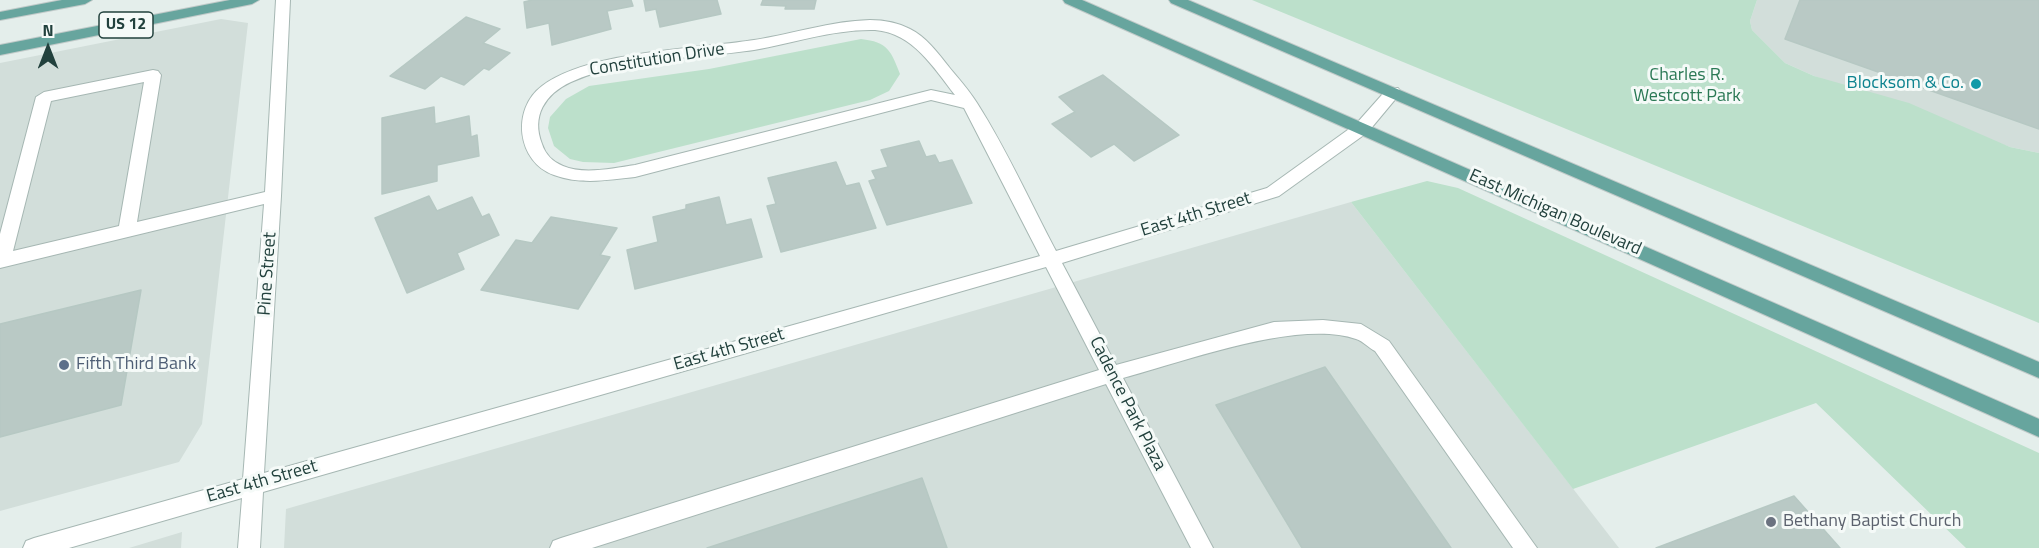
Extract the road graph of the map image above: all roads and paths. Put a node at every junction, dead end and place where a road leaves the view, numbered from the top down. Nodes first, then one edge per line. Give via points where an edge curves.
1 (85, 0) edge
2 (252, 0) edge
3 (284, 0) edge
4 (1070, 0) edge
5 (1176, 0) edge
6 (0, 16) edge
7 (0, 50) edge
8 (1393, 92) junction
9 (970, 104) junction
10 (1362, 128) junction
11 (273, 196) junction
12 (127, 231) junction
13 (1052, 259) junction
14 (1, 261) edge
15 (2039, 370) edge
16 (1111, 374) junction
17 (2039, 428) edge
18 (254, 485) junction
19 (34, 548) edge
20 (249, 548) edge
21 (561, 548) edge
22 (1202, 548) edge
23 (1526, 548) edge

1 - 6 main road, US 12
2 - 7 main road, US 12
3 - 11 street, Pine Street
4 - 10 main road, East Michigan Boulevard
5 - 8 main road
8 - 10 street, East 4th Street
8 - 15 main road
9 - 9 street, Constitution Drive via 931,95 635,171 600,175 570,175 548,167 534,150 529,128 533,106 548,90 572,75 607,65 873,25 906,33
9 - 13 street, Constitution Drive
10 - 13 street, East 4th Street via 1273,192
10 - 17 main road, East Michigan Boulevard
11 - 12 street
11 - 18 street, Pine Street
12 - 14 street
12 - 14 street via 153,75 44,98
13 - 16 street, Cadence Park Plaza
13 - 18 street, East 4th Street
16 - 21 street
16 - 22 street, Cadence Park Plaza
16 - 23 street via 1274,329 1323,327 1361,332 1382,346
18 - 19 street, East 4th Street
18 - 20 street, Pine Street

